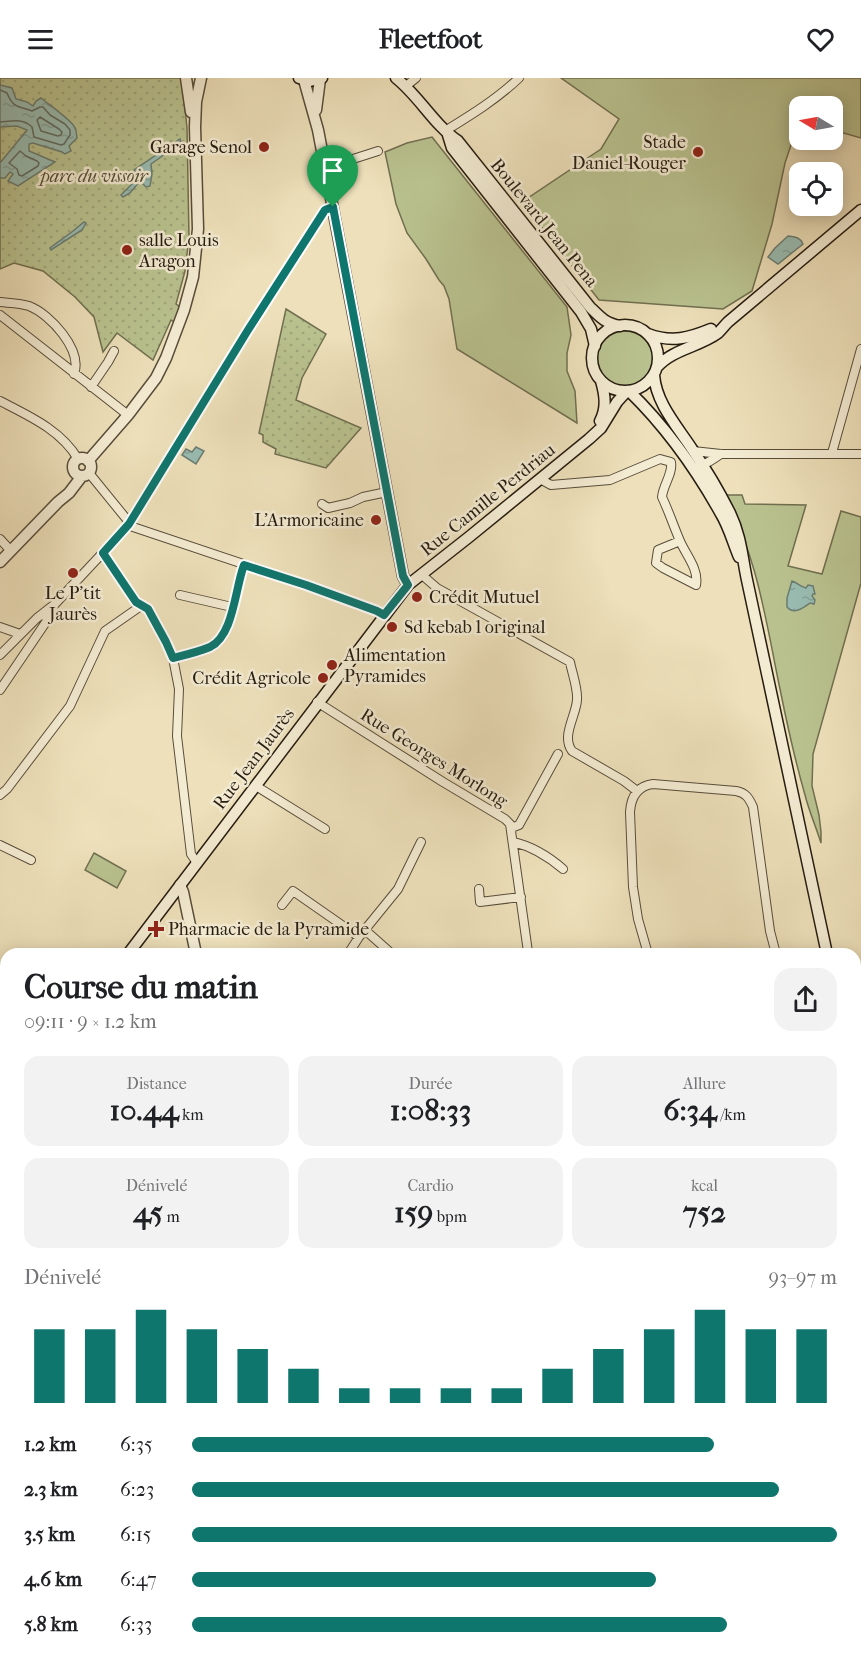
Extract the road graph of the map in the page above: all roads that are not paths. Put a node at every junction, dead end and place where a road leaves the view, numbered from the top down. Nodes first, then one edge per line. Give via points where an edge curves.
1 (186, 78) edge
2 (201, 78) edge
3 (321, 78) edge
4 (396, 78) edge
5 (416, 78) edge
6 (519, 78) edge
7 (302, 79) edge
8 (406, 86) junction
9 (317, 123) junction
10 (195, 127) junction
11 (446, 133) junction
12 (378, 151) dead end
13 (326, 168) junction
14 (333, 207) junction
15 (861, 210) edge
16 (0, 302) edge
17 (0, 315) edge
18 (728, 322) junction
19 (620, 326) junction
20 (648, 334) junction
21 (595, 346) junction
22 (861, 349) edge
23 (114, 351) dead end
24 (656, 371) junction
25 (74, 374) junction
26 (600, 380) junction
27 (91, 387) junction
28 (628, 391) junction
29 (0, 401) edge
30 (128, 415) junction
31 (589, 439) junction
32 (689, 452) junction
33 (832, 453) junction
34 (721, 454) junction
35 (861, 454) edge
36 (83, 460) junction
37 (702, 465) junction
38 (82, 474) junction
39 (540, 479) junction
40 (387, 492) junction
41 (322, 504) dead end
42 (129, 524) junction
43 (0, 539) edge
44 (680, 541) junction
45 (11, 551) junction
46 (103, 553) junction
47 (0, 562) edge
48 (244, 565) junction
49 (745, 568) junction
50 (422, 575) junction
51 (408, 585) junction
52 (180, 595) dead end
53 (140, 605) junction
54 (232, 607) junction
55 (47, 611) junction
56 (384, 615) junction
57 (0, 627) edge
58 (20, 634) junction
59 (0, 655) edge
60 (173, 658) junction
61 (0, 690) edge
62 (317, 702) junction
63 (558, 754) dead end
64 (256, 786) junction
65 (637, 791) junction
66 (0, 795) edge
67 (511, 828) junction
68 (325, 829) dead end
69 (422, 842) dead end
70 (513, 842) junction
71 (0, 845) edge
72 (31, 860) dead end
73 (197, 863) junction
74 (563, 869) dead end
75 (180, 885) junction
76 (479, 889) dead end
77 (520, 897) junction
78 (282, 905) dead end
79 (362, 933) junction
80 (133, 948) edge
81 (195, 948) edge
82 (352, 948) edge
83 (383, 948) edge
84 (527, 948) edge
85 (646, 948) edge
86 (774, 948) edge
87 (825, 948) edge

1 - 10 main road
2 - 10 main road
3 - 7 main road
3 - 9 main road
4 - 8 main road, Boulevard Jean Pena
5 - 8 street
6 - 11 street
7 - 9 main road
8 - 11 main road, Boulevard Jean Pena
9 - 13 main road
10 - 30 main road via 198,229 194,277 166,358
11 - 19 main road, Boulevard Jean Pena via 458,141 590,307 602,320
11 - 21 main road, Boulevard Jean Pena via 452,148 581,312
12 - 13 street
13 - 14 main road
14 - 40 main road
14 - 42 street via 318,219
15 - 18 main road
16 - 25 street via 29,306 60,330 71,349
17 - 25 street
18 - 20 main road via 682,338 664,339
18 - 24 main road via 717,333 662,362
19 - 20 main road via 635,327
19 - 21 main road via 605,332
20 - 24 main road via 657,350
21 - 26 main road via 593,364
22 - 33 street
23 - 27 street
24 - 28 main road via 647,384
24 - 32 main road via 658,394
25 - 27 street
26 - 28 main road via 618,391
26 - 31 main road, Rue Camille Perdriau via 605,398 603,415
27 - 30 street
28 - 31 main road, Rue Camille Perdriau
28 - 32 main road
29 - 36 street via 56,433
30 - 36 main road
31 - 39 main road, Rue Camille Perdriau
32 - 34 street
32 - 37 main road
32 - 49 main road
33 - 34 street
33 - 35 street
34 - 37 street
36 - 38 main road via 91,468
36 - 38 main road via 73,465
37 - 49 main road via 740,537
38 - 42 street
38 - 45 main road
39 - 44 street via 551,485 610,480 660,459 671,462 662,497
39 - 50 main road, Rue Camille Perdriau
40 - 41 street via 328,508
40 - 51 main road
42 - 46 street
42 - 48 street
43 - 45 street
44 - 44 street via 697,578 696,585 656,563 658,550
45 - 47 main road
46 - 53 street
46 - 55 street
48 - 54 street
48 - 56 street
49 - 87 main road
50 - 51 main road, Rue Camille Perdriau
50 - 65 street via 437,588 570,662 578,698 568,735 573,751
51 - 56 main road, Rue Jean Jaurès
52 - 54 street
53 - 60 street via 148,609
53 - 66 street via 105,631 70,706
54 - 60 street via 225,632 216,643
55 - 58 street
55 - 61 street via 46,622
56 - 62 main road, Rue Jean Jaurès
57 - 58 street
58 - 59 street
60 - 73 street via 179,688 177,736 182,789 191,854
62 - 64 main road, Rue Jean Jaurès
62 - 67 street, Rue Georges Morlong via 505,819
63 - 67 street via 519,825
64 - 68 street
64 - 73 main road, Rue Jean Jaurès
65 - 85 street via 630,808 633,886
65 - 86 street via 653,784 736,790 748,797 753,807
67 - 70 street, Rue Georges Morlong
69 - 79 street via 398,889
70 - 74 street
70 - 77 street, Rue Georges Morlong
71 - 72 street
73 - 75 main road, Rue Jean Jaurès
75 - 80 main road, Rue Jean Jaurès
75 - 81 main road
76 - 77 street via 480,902
77 - 84 street, Rue Georges Morlong
78 - 79 street via 293,891
79 - 82 street
79 - 83 street

